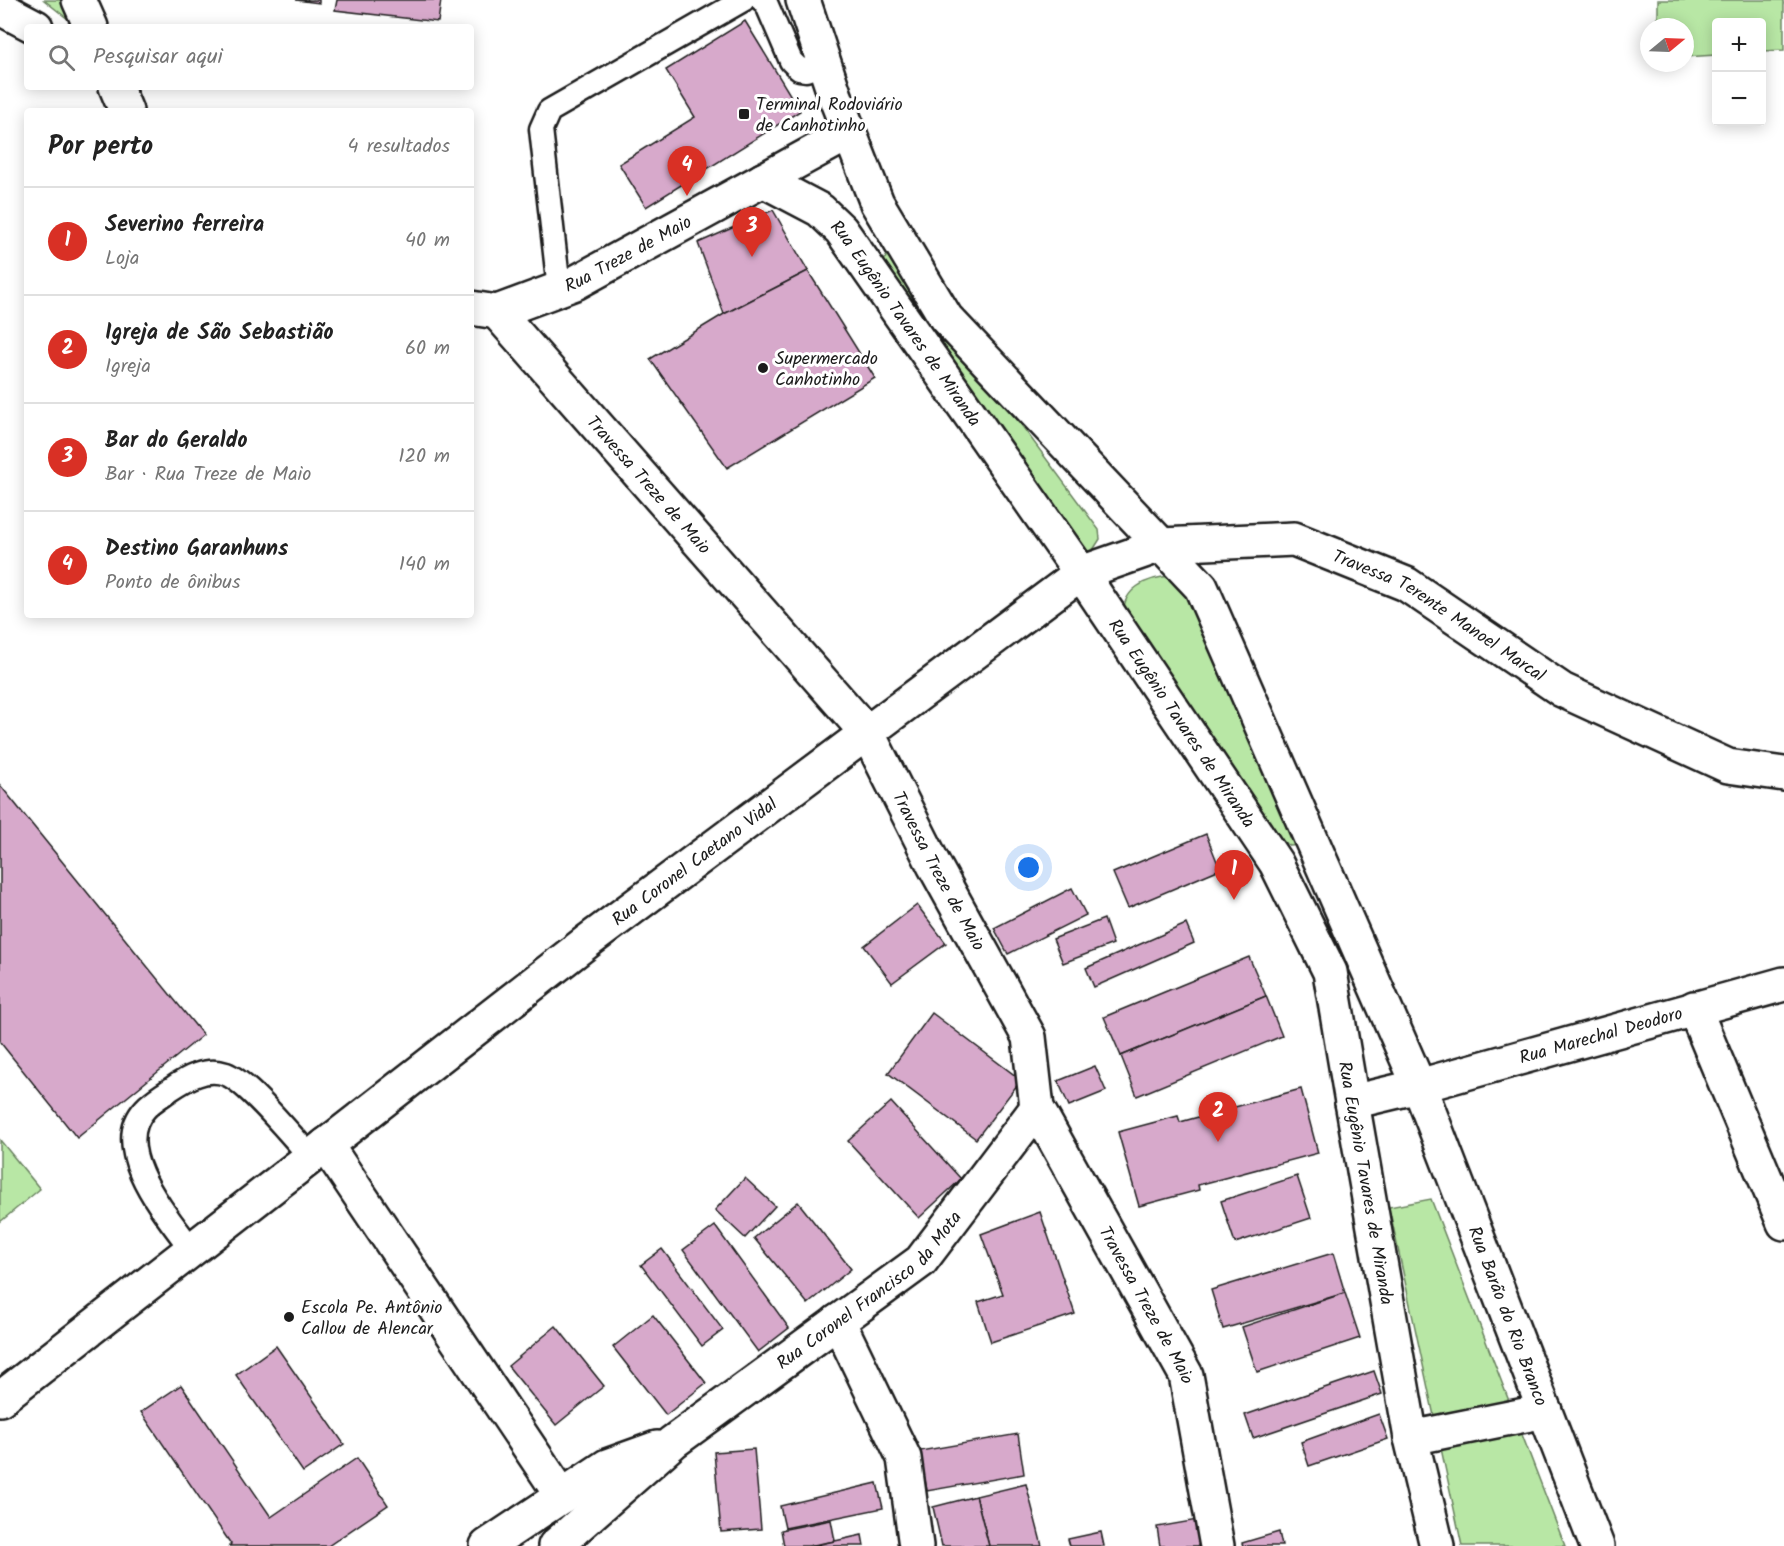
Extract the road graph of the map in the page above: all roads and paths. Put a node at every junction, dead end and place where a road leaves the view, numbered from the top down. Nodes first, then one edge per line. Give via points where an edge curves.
1 (79, 0) edge
2 (743, 0) edge
3 (762, 0) edge
4 (803, 0) edge
5 (0, 8) edge
6 (30, 24) edge
7 (90, 24) edge
8 (824, 63) junction
9 (117, 90) edge
10 (125, 108) edge
11 (849, 133) junction
12 (763, 180) junction
13 (559, 289) junction
14 (484, 310) edge
15 (1161, 545) junction
16 (1081, 573) junction
17 (868, 734) junction
18 (1784, 774) edge
19 (1345, 916) junction
20 (1311, 929) junction
21 (1784, 984) edge
22 (1694, 1008) junction
23 (1419, 1086) junction
24 (1352, 1102) junction
25 (1037, 1108) junction
26 (318, 1151) junction
27 (1784, 1222) edge
28 (192, 1250) junction
29 (838, 1321) junction
30 (0, 1399) edge
31 (1545, 1411) junction
32 (1411, 1438) junction
33 (673, 1442) junction
34 (562, 1496) junction
35 (487, 1546) edge
36 (555, 1546) edge
37 (916, 1546) edge
38 (1217, 1546) edge
39 (1437, 1546) edge
40 (1597, 1546) edge

1 - 7 street
2 - 13 lane via 543,118 541,129
3 - 8 lane via 791,61 806,70
4 - 8 street, Rua Eugênio Tavares de Miranda
5 - 6 street
8 - 11 street, Rua Eugênio Tavares de Miranda
9 - 10 street
11 - 12 street, Rua Treze de Maio
11 - 15 street, Rua Eugênio Tavares de Miranda via 877,203 946,318
12 - 13 street, Rua Treze de Maio
12 - 16 street, Rua Eugênio Tavares de Miranda via 820,210 841,230
13 - 14 street, Rua Treze de Maio
14 - 17 street, Travessa Treze de Maio
15 - 16 street, Travessa Terente Manoel Marcal
15 - 18 street, Travessa Terente Manoel Marcal via 1294,540 1406,584 1562,690 1728,766
15 - 19 street, Rua Eugênio Tavares de Miranda via 1201,587
16 - 17 street, Rua Coronel Caetano Vidal
16 - 20 street, Rua Eugênio Tavares de Miranda via 1275,863
17 - 25 street, Travessa Treze de Maio via 934,865 1029,1037
17 - 26 street, Rua Coronel Caetano Vidal via 588,941
19 - 20 street
19 - 23 street, Rua Eugênio Tavares de Miranda
20 - 24 street, Rua Eugênio Tavares de Miranda via 1330,972
21 - 22 street, Rua Marechal Deodoro
22 - 23 street, Rua Marechal Deodoro
22 - 27 street
23 - 24 street, Rua Marechal Deodoro
23 - 31 street, Rua Barão do Rio Branco
24 - 32 street, Rua Eugênio Tavares de Miranda
25 - 29 street, Rua Coronel Francisco da Mota via 921,1261
25 - 38 street, Travessa Treze de Maio via 1186,1375
26 - 28 street, Rua Coronel Caetano Vidal
26 - 28 lane via 227,1074 206,1071 184,1080 145,1109 135,1128 135,1151 147,1189
26 - 34 street
28 - 30 street, Rua Coronel Caetano Vidal
29 - 33 street, Rua Coronel Francisco da Mota
29 - 37 street via 904,1458
31 - 32 street
31 - 40 street, Rua Barão do Rio Branco
32 - 39 street, Rua Eugênio Tavares de Miranda
33 - 34 street, Rua Coronel Francisco da Mota via 607,1466
33 - 36 street, Rua Coronel Francisco da Mota
34 - 35 street, Rua Coronel Francisco da Mota

